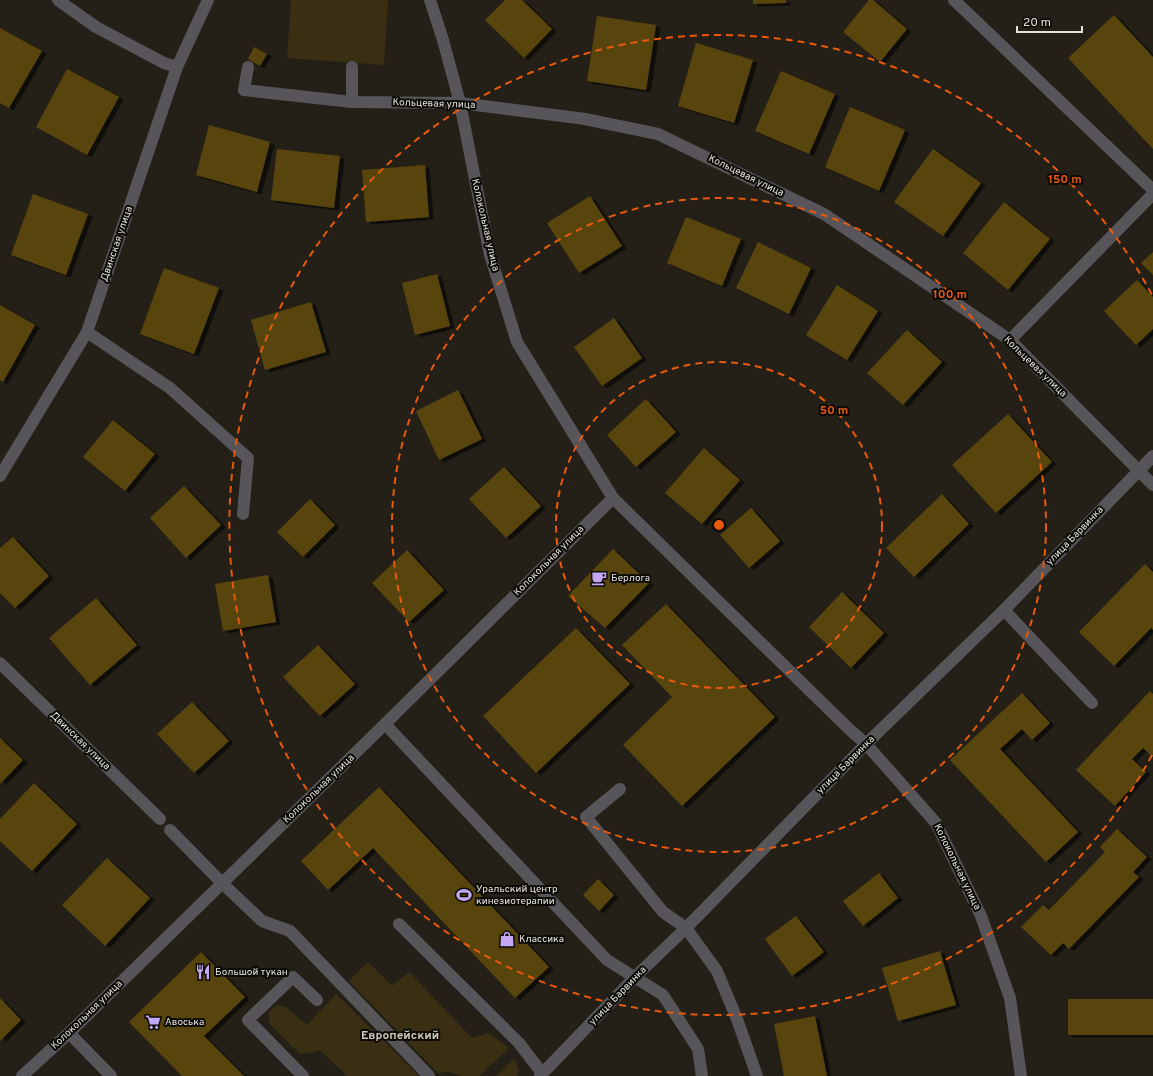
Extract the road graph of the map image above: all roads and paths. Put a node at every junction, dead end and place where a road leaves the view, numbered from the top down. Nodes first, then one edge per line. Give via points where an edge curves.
1 (58, 0) edge
2 (208, 0) edge
3 (430, 0) edge
4 (954, 0) edge
5 (178, 67) junction
6 (248, 67) dead end
7 (352, 67) dead end
8 (352, 102) junction
9 (460, 103) junction
10 (1153, 190) edge
11 (1153, 194) edge
12 (87, 332) junction
13 (1010, 340) junction
14 (1153, 456) edge
15 (1139, 471) junction
16 (0, 476) edge
17 (1153, 485) edge
18 (612, 498) junction
19 (243, 514) dead end
20 (1004, 610) junction
21 (0, 663) edge
22 (1092, 703) dead end
23 (386, 724) junction
24 (866, 744) junction
25 (620, 789) dead end
26 (160, 819) dead end
27 (170, 830) dead end
28 (222, 883) junction
29 (399, 924) dead end
30 (686, 928) junction
31 (635, 977) junction
32 (317, 1000) dead end
33 (69, 1034) junction
34 (541, 1075) edge
35 (22, 1076) edge
36 (112, 1076) edge
37 (303, 1076) edge
38 (429, 1076) edge
39 (702, 1076) edge
40 (757, 1076) edge
41 (1021, 1076) edge

1 - 5 street via 96,27 164,63
2 - 5 street, Двинская улица
3 - 9 street, Колокольная улица
4 - 10 street
5 - 12 street, Двинская улица
6 - 8 street, Кольцевая улица via 244,90
7 - 8 street
8 - 9 street, Кольцевая улица
9 - 13 street, Кольцевая улица via 585,119 658,134 824,214
9 - 18 street, Колокольная улица via 490,255 517,342
11 - 13 street
12 - 16 street, Двинская улица
12 - 19 street via 170,388 248,458
13 - 15 street, Кольцевая улица
14 - 15 street, улица Барвинка
15 - 17 street, Кольцевая улица
15 - 20 street, улица Барвинка
18 - 23 street, Колокольная улица
18 - 24 street, Колокольная улица
20 - 22 street
20 - 24 street, улица Барвинка
21 - 26 street, Двинская улица
23 - 28 street, Колокольная улица
23 - 31 street via 607,960
24 - 30 street, улица Барвинка
24 - 41 street, Колокольная улица via 936,822 981,916 1010,998
25 - 30 street via 586,817 663,912
27 - 28 street
28 - 33 street, Колокольная улица
28 - 38 street via 262,921 290,930
29 - 34 street via 519,1043
30 - 31 street, улица Барвинка
30 - 40 street via 717,971
31 - 34 street, улица Барвинка
31 - 39 street via 663,995 698,1049
32 - 37 street via 293,978 248,1020
33 - 35 street, Колокольная улица
33 - 36 street

